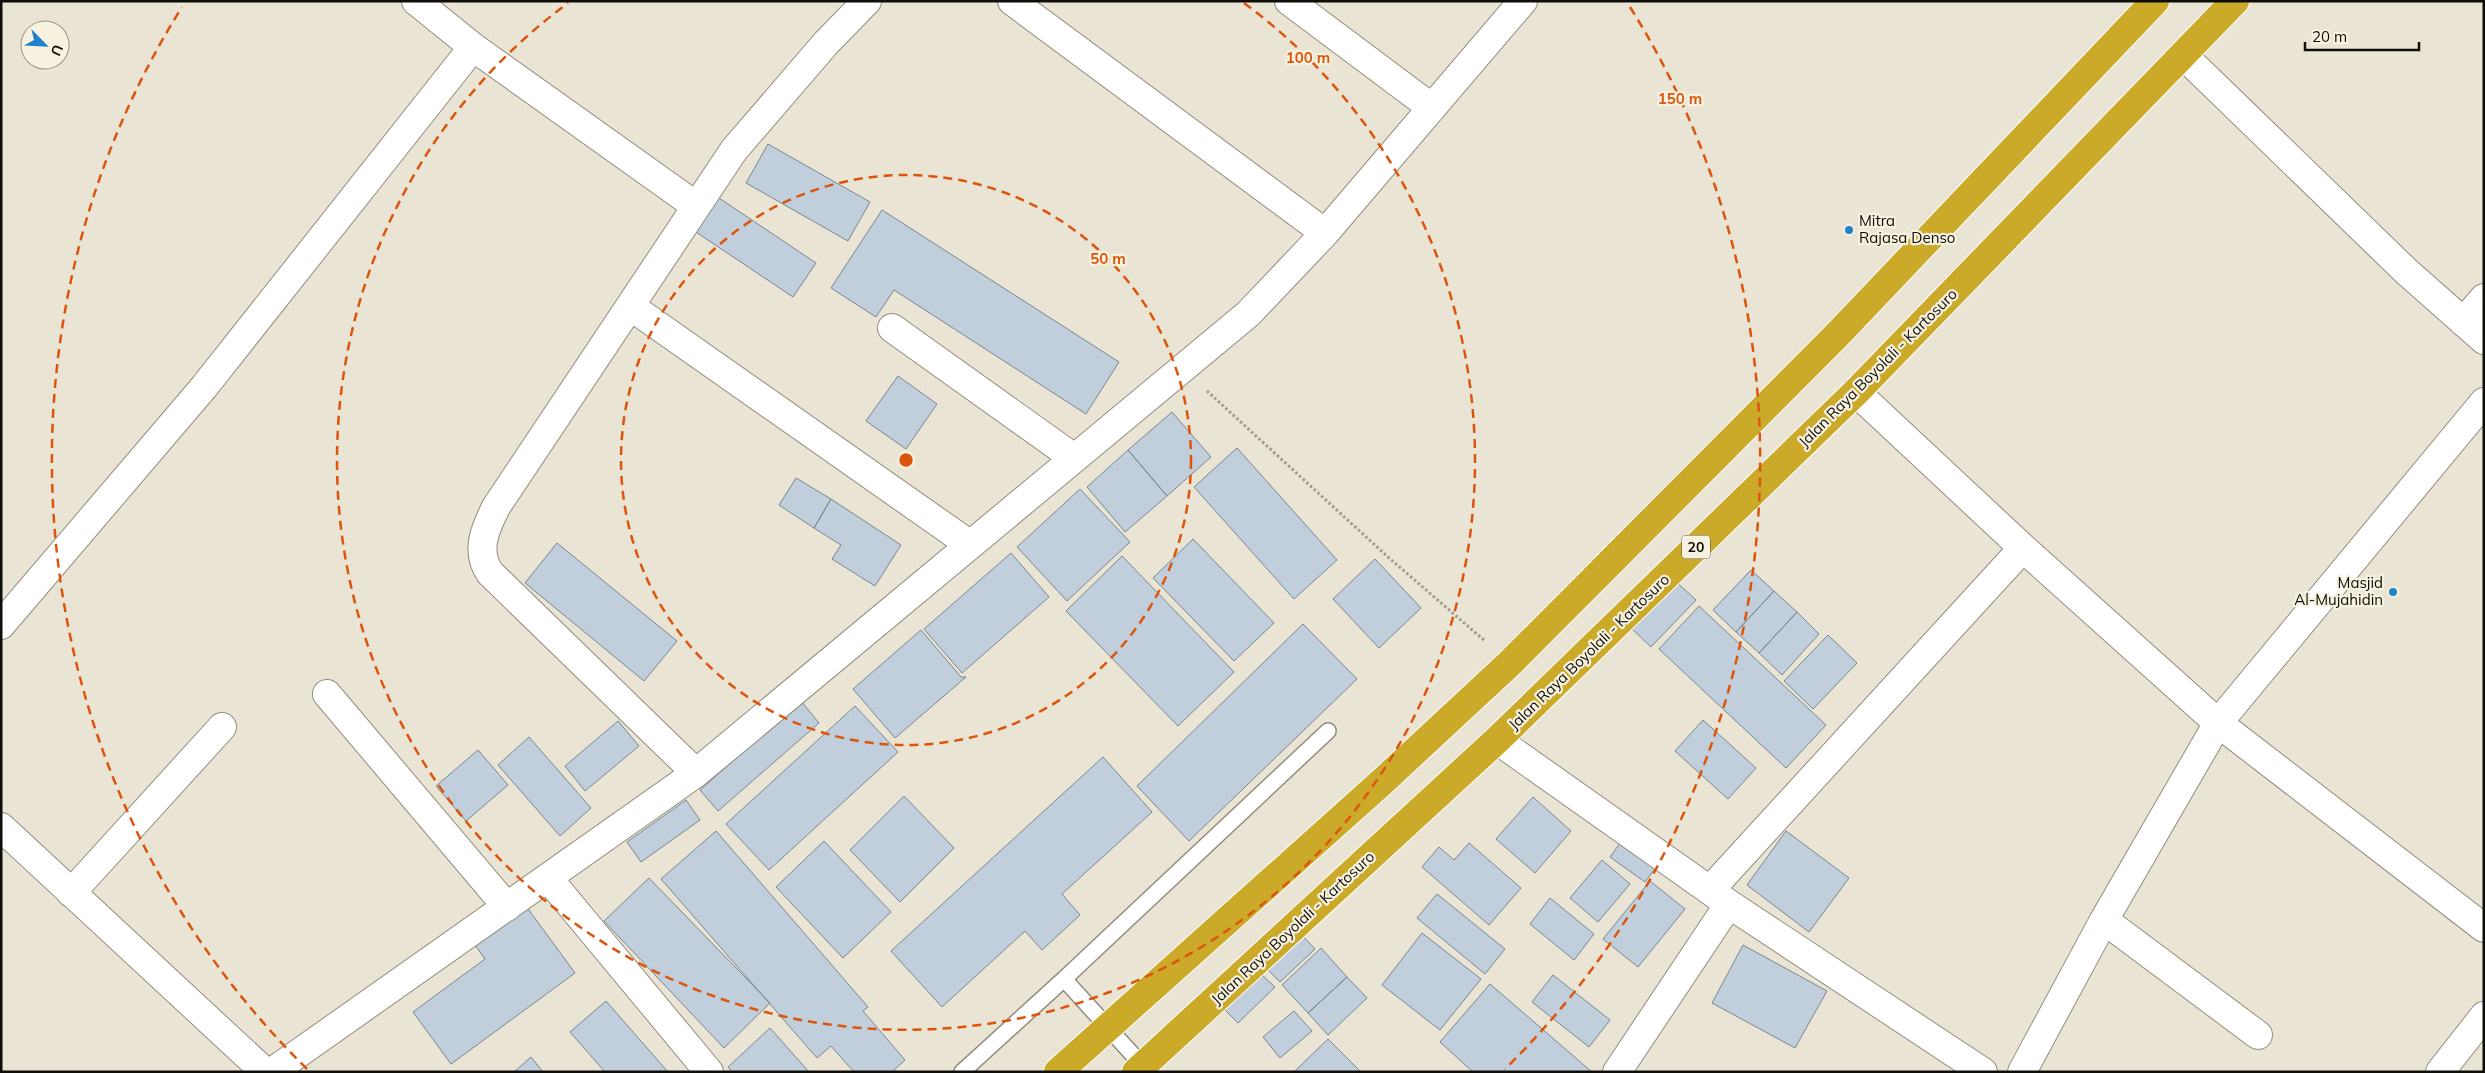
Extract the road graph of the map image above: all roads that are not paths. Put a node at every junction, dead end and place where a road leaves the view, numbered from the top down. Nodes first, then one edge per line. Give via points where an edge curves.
1 (416, 1) edge
2 (867, 1) edge
3 (1012, 1) edge
4 (1289, 1) edge
5 (1523, 1) edge
6 (2155, 1) edge
7 (2235, 1) edge
8 (473, 47) junction
9 (2184, 56) junction
10 (1432, 108) junction
11 (696, 206) junction
12 (1325, 233) junction
13 (2484, 298) edge
14 (630, 306) junction
15 (2463, 322) junction
16 (892, 328) dead end
17 (2484, 340) edge
18 (1856, 392) junction
19 (2484, 402) edge
20 (1074, 458) junction
21 (969, 544) junction
22 (2023, 548) junction
23 (1, 625) edge
24 (326, 694) dead end
25 (2218, 723) junction
26 (222, 727) dead end
27 (1328, 731) dead end
28 (1497, 740) junction
29 (696, 773) junction
30 (6, 840) edge
31 (548, 878) junction
32 (71, 893) junction
33 (1719, 897) junction
34 (507, 907) junction
35 (2104, 920) junction
36 (2484, 928) edge
37 (1064, 979) junction
38 (2484, 1016) edge
39 (1107, 1028) junction
40 (2258, 1035) dead end
41 (1140, 1069) edge
42 (265, 1072) edge
43 (272, 1072) edge
44 (709, 1072) edge
45 (962, 1072) edge
46 (1058, 1072) edge
47 (1617, 1072) edge
48 (1983, 1072) edge
49 (2022, 1072) edge
50 (2440, 1072) edge

1 - 8 street
2 - 11 street via 765,112 734,150
3 - 12 street
4 - 10 street
5 - 10 street
6 - 39 highway via 1837,334 1510,663
7 - 9 highway, Jalan Raya Boyolali - Kartosuro / 20
8 - 11 street
8 - 23 street via 204,387
9 - 15 street
9 - 18 highway, Jalan Raya Boyolali - Kartosuro / 20
10 - 12 street
11 - 14 street
12 - 20 street via 1248,314
13 - 15 street
14 - 21 street
14 - 29 street via 496,507 483,539 482,560 490,573
15 - 17 street
16 - 20 street
18 - 22 street
18 - 28 highway, Jalan Raya Boyolali - Kartosuro / 20
19 - 25 street
20 - 21 street
21 - 29 street
22 - 25 street
22 - 33 street
24 - 34 street
25 - 35 street
25 - 36 street
26 - 32 street
27 - 37 lane
28 - 33 street
28 - 41 highway, Jalan Raya Boyolali - Kartosuro / 20
29 - 31 street
30 - 32 street
31 - 34 street
31 - 44 street
32 - 42 street
33 - 47 street
33 - 48 street
34 - 43 street
35 - 40 street
35 - 49 street
37 - 39 lane
37 - 45 lane
38 - 50 street
39 - 41 lane
39 - 46 highway

